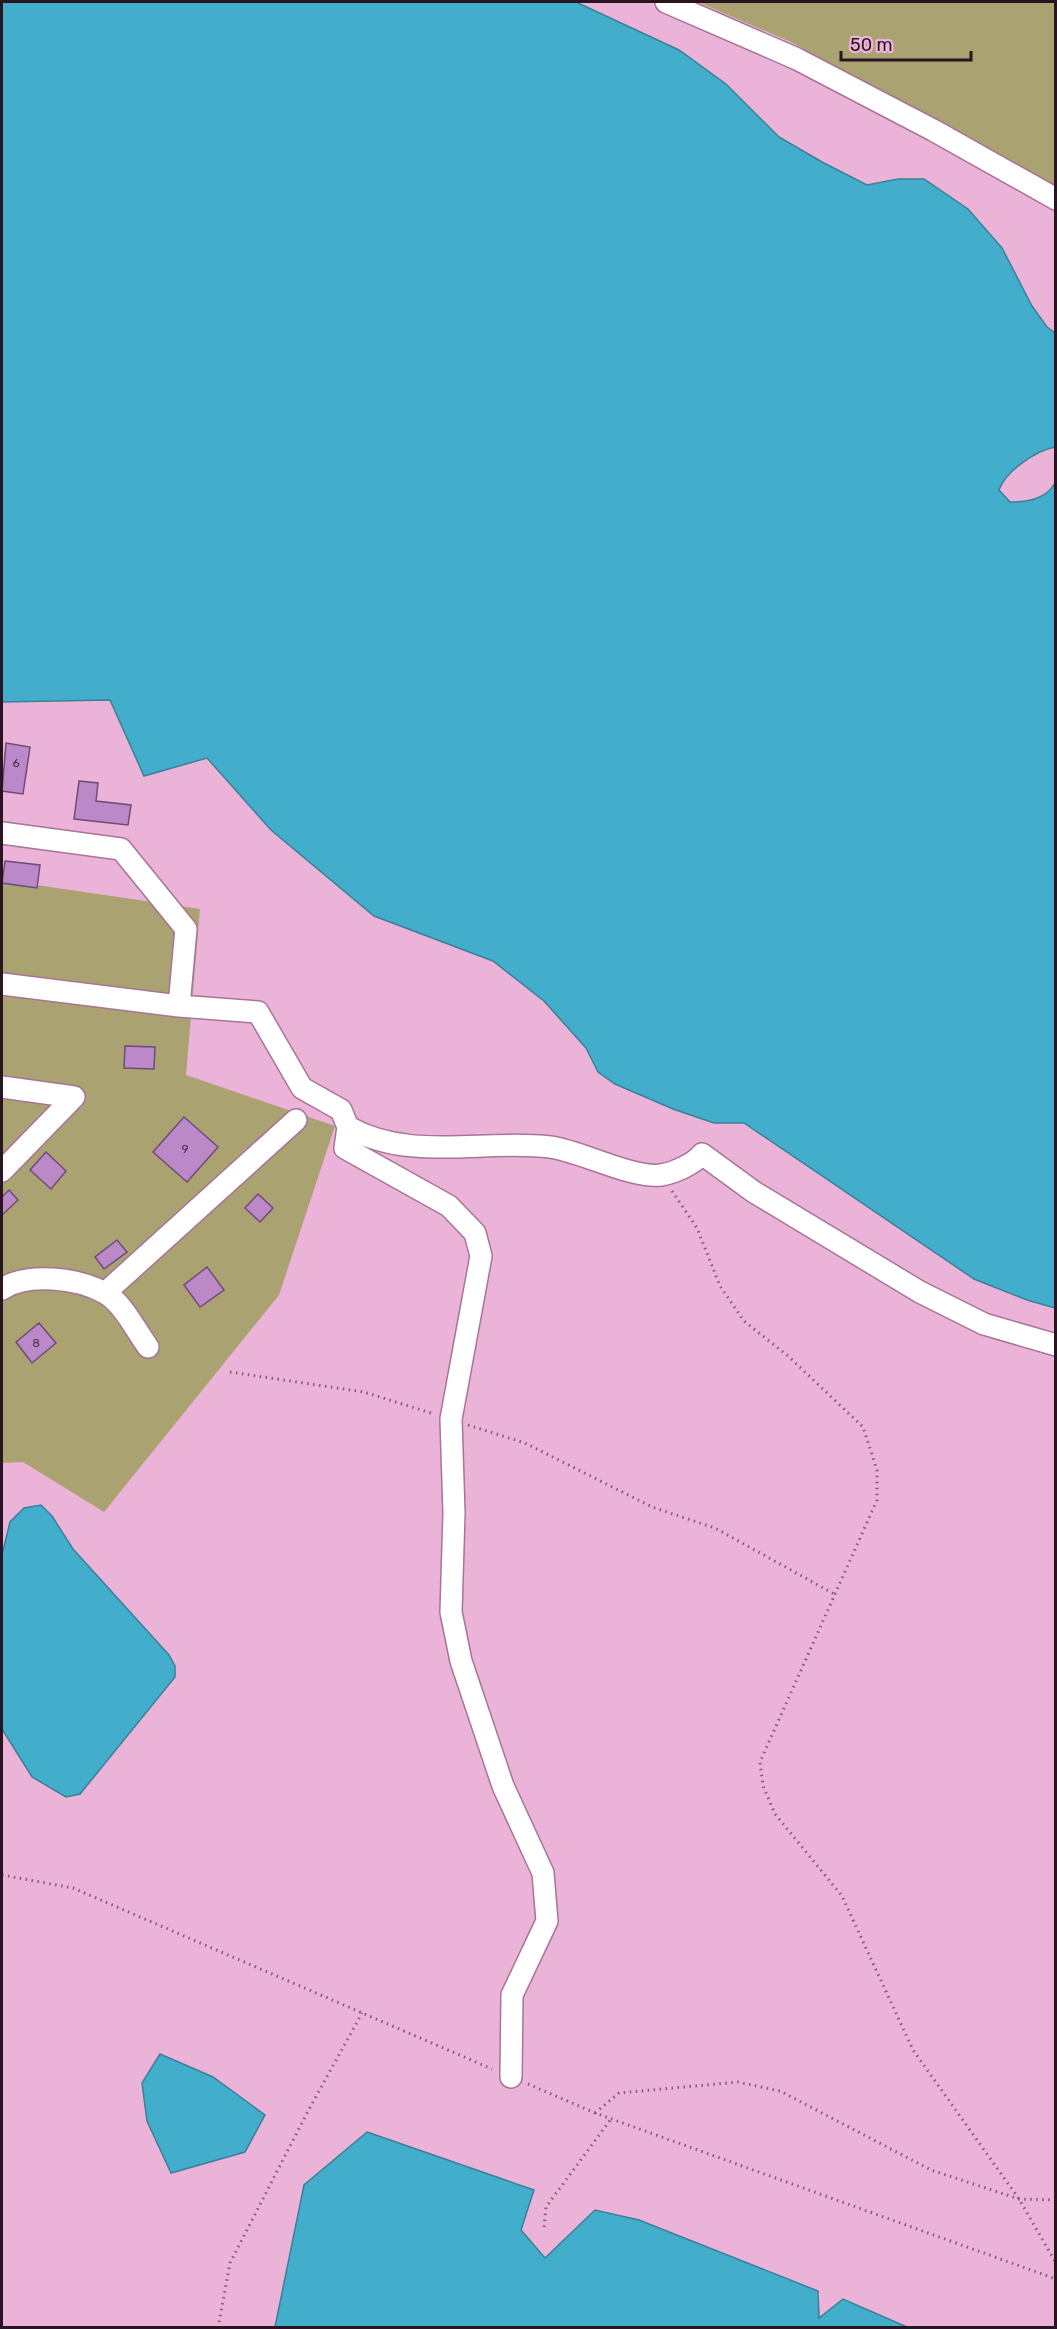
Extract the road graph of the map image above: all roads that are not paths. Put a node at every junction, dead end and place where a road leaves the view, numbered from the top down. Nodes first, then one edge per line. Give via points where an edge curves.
1 (666, 2) edge
2 (1056, 199) edge
3 (2, 833) edge
4 (2, 984) edge
5 (179, 1006) junction
6 (2, 1087) edge
7 (296, 1120) dead end
8 (348, 1127) junction
9 (2, 1171) edge
10 (2, 1289) edge
11 (105, 1293) junction
12 (1056, 1344) edge
13 (148, 1347) dead end
14 (511, 2077) dead end

1 - 2 street via 797,59
3 - 5 street via 121,849 186,929
4 - 5 street
5 - 8 street via 258,1012 302,1088 341,1110
6 - 9 street via 74,1097
7 - 11 street
8 - 12 street via 369,1140 413,1146 550,1147 613,1166 661,1175 702,1155 754,1192 920,1292 984,1324
8 - 14 street via 345,1148 449,1206 475,1233 481,1256 452,1419 451,1612 461,1661 503,1786 543,1873 547,1921 512,1995
10 - 11 street via 14,1280 31,1278
11 - 13 street

